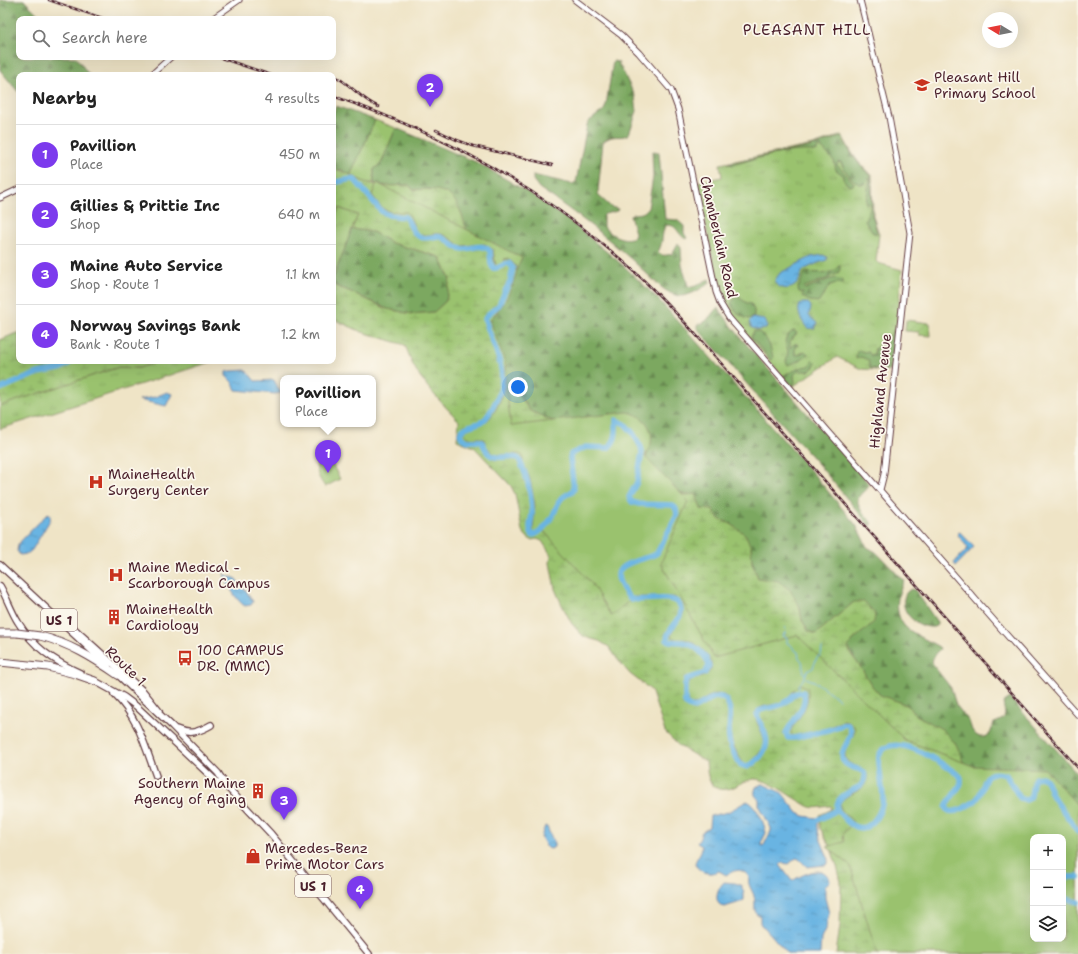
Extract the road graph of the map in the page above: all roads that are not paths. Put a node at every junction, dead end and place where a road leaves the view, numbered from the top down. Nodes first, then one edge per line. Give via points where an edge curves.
1 (239, 0) edge
2 (575, 0) edge
3 (860, 0) edge
4 (216, 16) edge
5 (167, 60) edge
6 (154, 72) edge
7 (16, 190) edge
8 (0, 198) edge
9 (880, 490) junction
10 (0, 565) edge
11 (0, 586) edge
12 (43, 605) junction
13 (0, 633) edge
14 (0, 662) edge
15 (118, 675) junction
16 (95, 681) junction
17 (105, 686) junction
18 (1078, 715) edge
19 (165, 720) junction
20 (211, 725) dead end
21 (172, 726) junction
22 (156, 776) dead end
23 (229, 789) junction
24 (369, 954) edge

1 - 4 street
2 - 9 street, Chamberlain Road via 625,38 673,94 715,288 726,313
3 - 9 street, Highland Avenue via 889,118 910,233 884,474
5 - 6 street
7 - 8 street
9 - 18 street
10 - 12 main road, Route 1 / US 1
11 - 16 main road, Route 1 / US 1 via 18,623 36,645 59,663
12 - 15 main road, Route 1 / US 1
12 - 19 main road via 80,632 143,691
13 - 15 highway, bridge via 40,636 66,644
14 - 16 highway via 54,668
15 - 19 main road, Route 1 / US 1
16 - 17 main road, Route 1 / US 1
17 - 22 main road via 121,700 133,716
17 - 23 main road, Route 1 / US 1 via 149,716 212,777
19 - 21 main road, Route 1 / US 1
20 - 21 main road via 191,733
21 - 23 main road, Route 1 / US 1
23 - 24 main road, Route 1 / US 1 via 271,834

